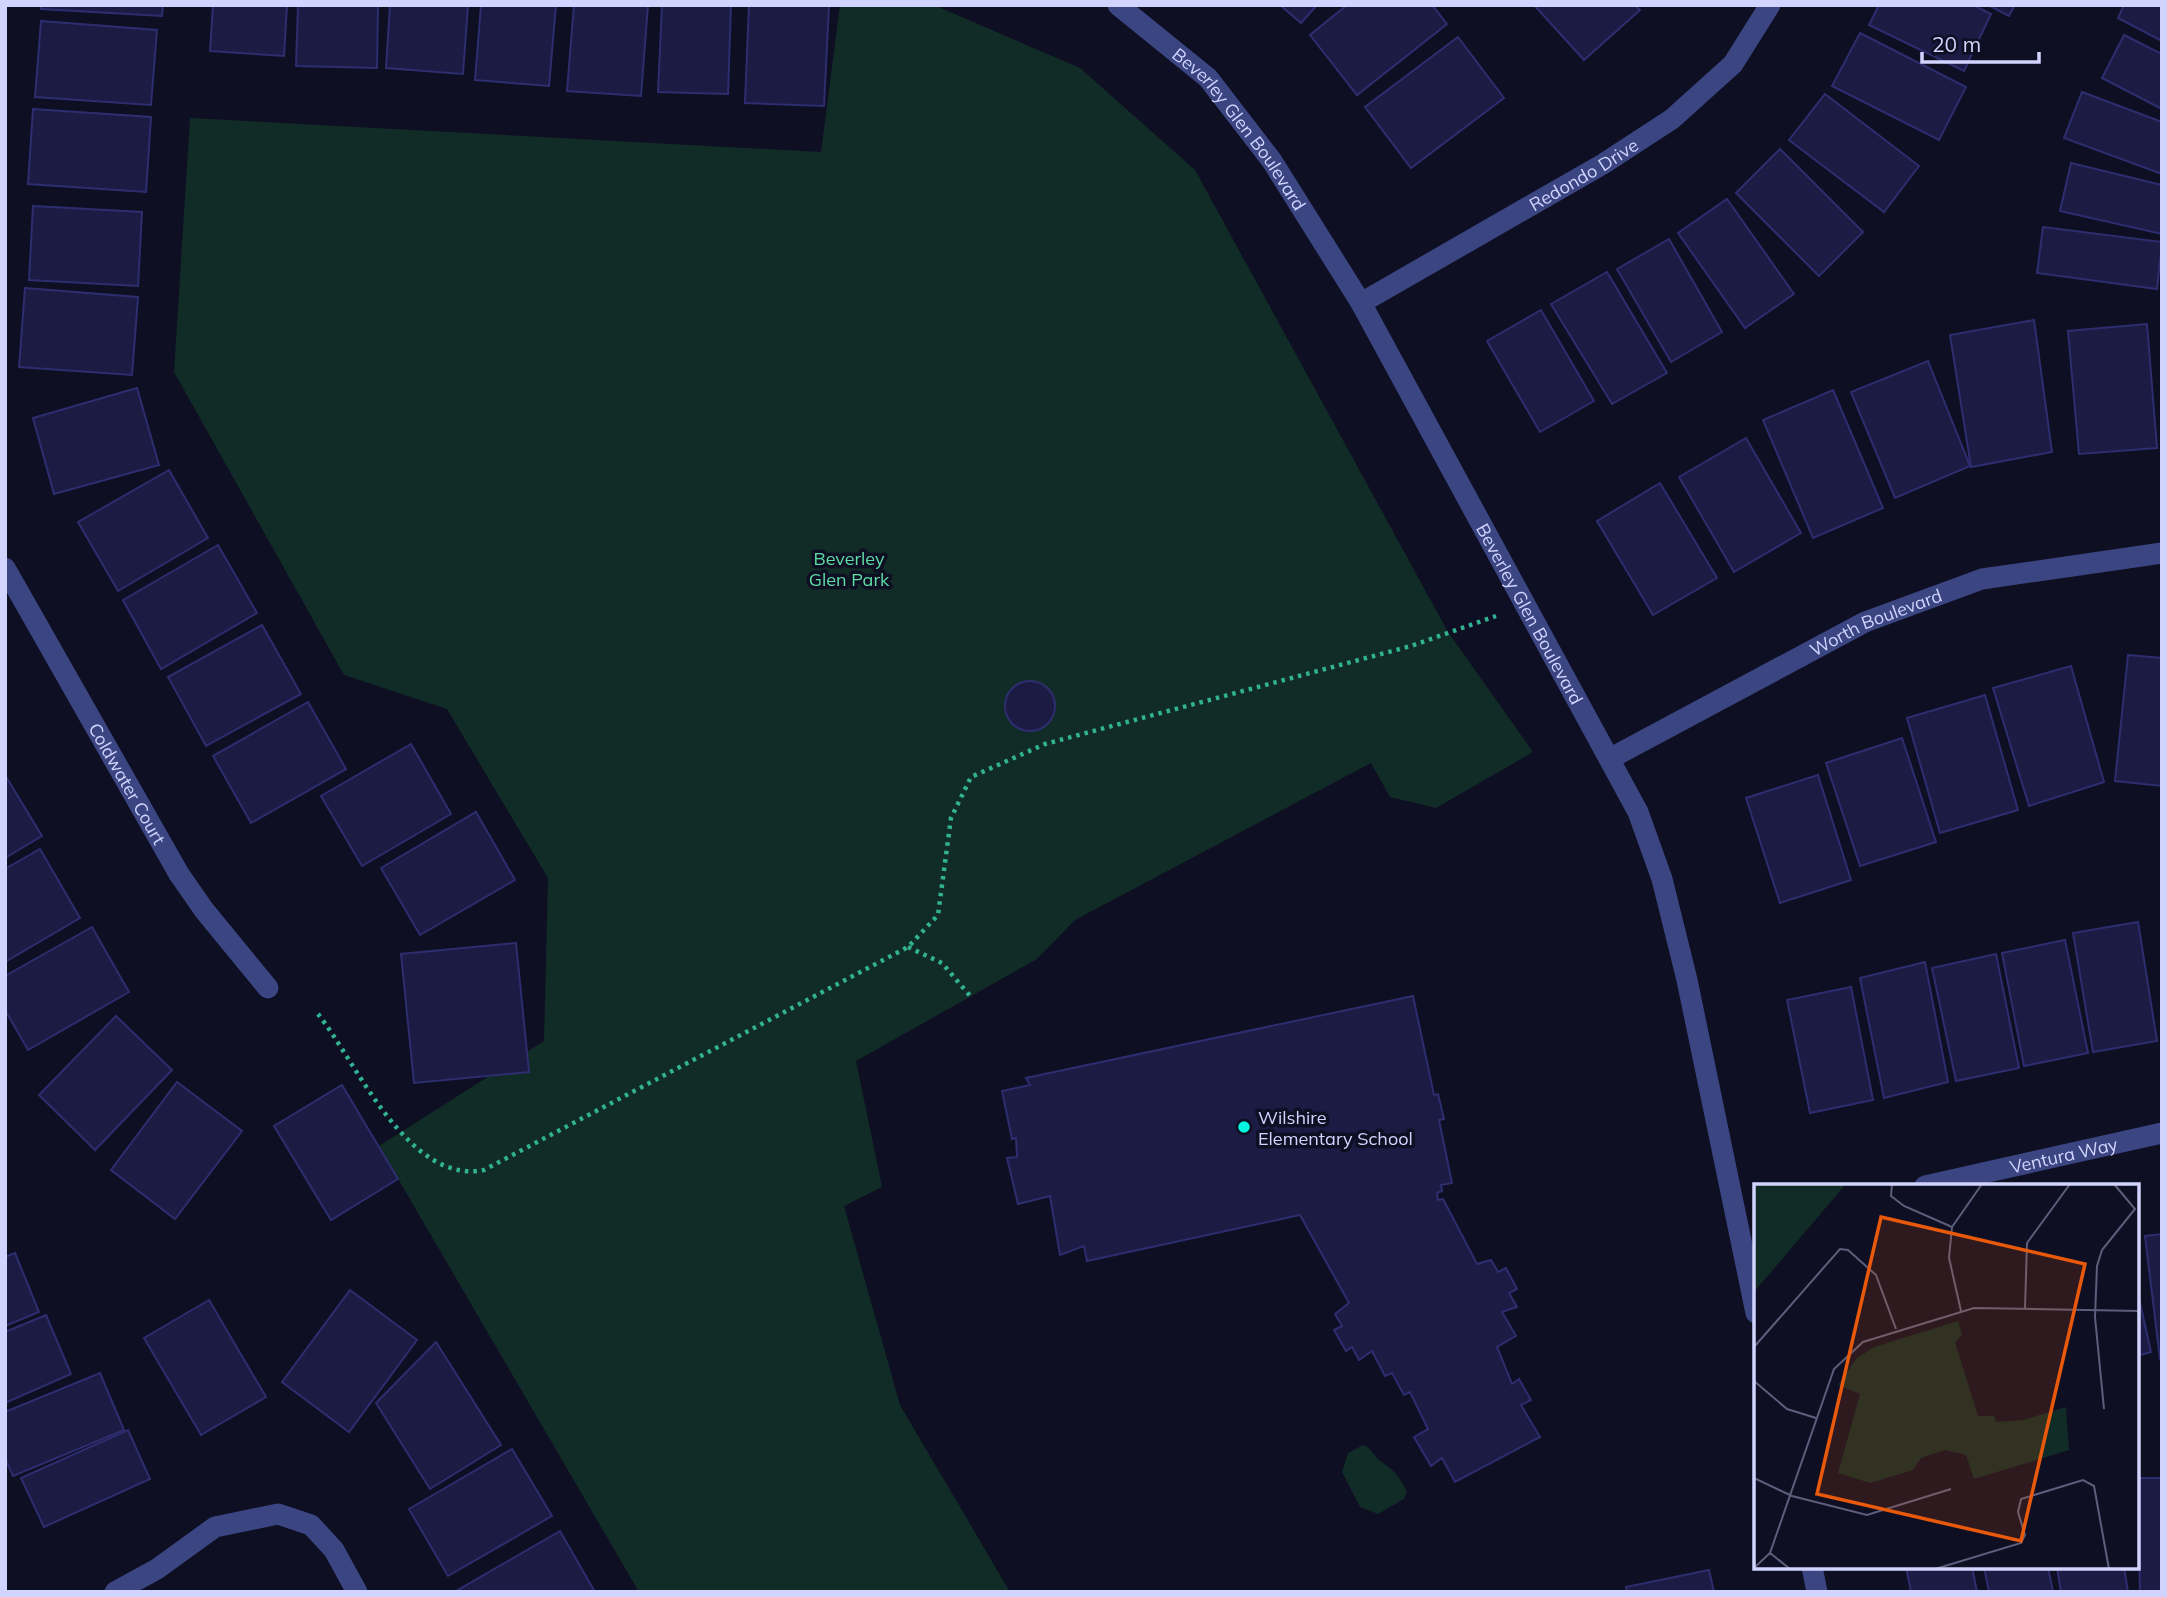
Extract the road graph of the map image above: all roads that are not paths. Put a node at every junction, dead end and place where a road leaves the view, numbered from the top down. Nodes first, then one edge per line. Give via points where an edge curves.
1 (1118, 5) edge
2 (1770, 5) edge
3 (1361, 303) junction
4 (2162, 553) edge
5 (5, 568) edge
6 (1611, 758) junction
7 (268, 988) dead end
8 (2162, 1133) edge
9 (1934, 1184) edge
10 (1746, 1225) edge
11 (1754, 1295) edge
12 (1812, 1569) edge
13 (115, 1592) edge
14 (357, 1592) edge
15 (1816, 1592) edge

1 - 3 street, Beverley Glen Boulevard via 1208,78 1272,162
2 - 3 street, Redondo Drive via 1733,64 1672,119 1604,164
3 - 6 street, Beverley Glen Boulevard
4 - 6 street, Worth Boulevard via 1982,579 1865,622
5 - 7 street, Coldwater Court via 179,874
6 - 10 street, Beverley Glen Boulevard via 1638,812 1662,879
8 - 9 street, Ventura Way
10 - 11 street, Beverley Glen Boulevard
12 - 15 street
13 - 14 street via 157,1569 215,1527 278,1514 310,1525 334,1550

